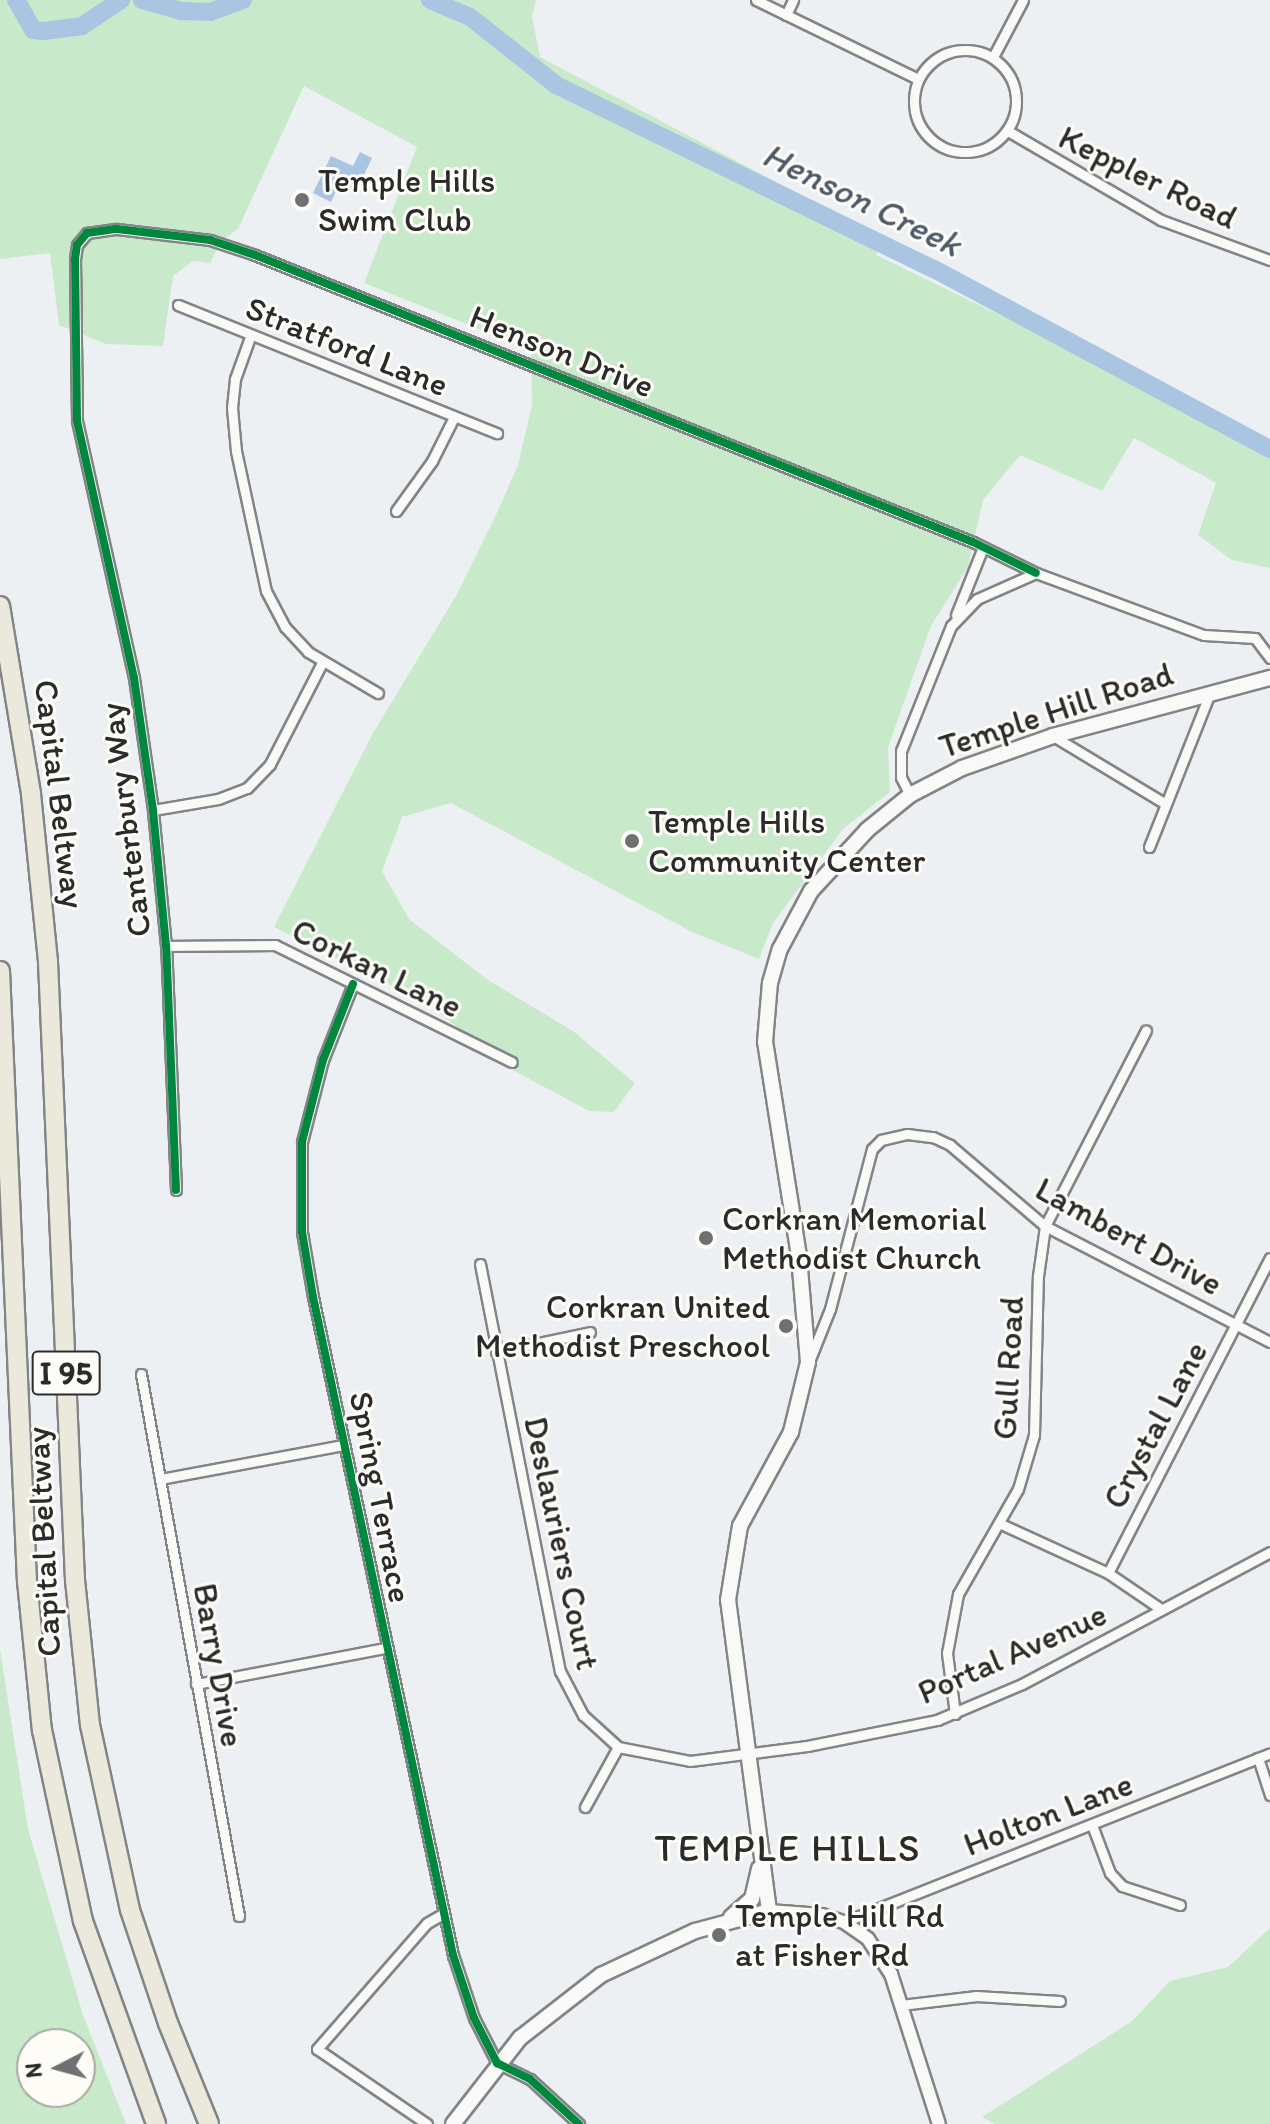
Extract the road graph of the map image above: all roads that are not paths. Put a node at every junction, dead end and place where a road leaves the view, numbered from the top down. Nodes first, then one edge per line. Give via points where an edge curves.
1 (756, 0) edge
2 (793, 0) edge
3 (1023, 0) edge
4 (786, 15) junction
5 (993, 57) junction
6 (918, 79) junction
7 (1008, 131) junction
8 (75, 259) joint
9 (1270, 260) edge
10 (178, 305) dead end
11 (250, 337) junction
12 (454, 417) junction
13 (497, 433) dead end
14 (396, 511) dead end
15 (983, 547) junction
16 (1036, 573) junction
17 (0, 606) edge
18 (951, 626) junction
19 (1270, 658) edge
20 (322, 663) junction
21 (1270, 678) edge
22 (378, 693) dead end
23 (1210, 693) junction
24 (1053, 736) junction
25 (910, 795) junction
26 (1164, 803) junction
27 (153, 810) junction
28 (1149, 847) dead end
29 (166, 946) junction
30 (0, 971) edge
31 (353, 984) junction
32 (1146, 1030) dead end
33 (512, 1062) dead end
34 (176, 1190) dead end
35 (1045, 1226) junction
36 (1270, 1258) edge
37 (480, 1264) dead end
38 (1236, 1325) junction
39 (590, 1332) dead end
40 (1270, 1342) edge
41 (496, 1352) junction
42 (808, 1362) junction
43 (141, 1374) dead end
44 (343, 1445) junction
45 (160, 1479) junction
46 (1001, 1524) junction
47 (1270, 1552) edge
48 (1108, 1573) junction
49 (1161, 1609) junction
50 (384, 1648) junction
51 (196, 1684) junction
52 (955, 1714) junction
53 (618, 1747) junction
54 (1270, 1753) edge
55 (749, 1754) junction
56 (1258, 1758) junction
57 (1270, 1795) edge
58 (585, 1807) dead end
59 (1092, 1825) junction
60 (760, 1844) junction
61 (1180, 1905) dead end
62 (769, 1911) junction
63 (441, 1915) junction
64 (239, 1916) dead end
65 (725, 1922) junction
66 (844, 1922) junction
67 (1060, 2001) dead end
68 (901, 2005) junction
69 (497, 2063) junction
70 (156, 2124) edge
71 (209, 2124) edge
72 (427, 2124) edge
73 (453, 2124) edge
74 (579, 2124) edge
75 (939, 2124) edge

1 - 4 street
2 - 4 street
3 - 5 street
4 - 6 street
5 - 6 street via 970,49 945,53
5 - 7 street, Keppler Road via 1015,91
6 - 7 street, Keppler Road via 917,119 933,141 972,152
7 - 9 street, Keppler Road via 1161,220
8 - 15 street, Henson Drive via 81,239 95,230 210,240
8 - 27 street, Canterbury Way via 77,420 134,678
10 - 11 street, Stratford Lane
11 - 12 street, Stratford Lane
11 - 20 street via 235,379 232,408 258,567 285,627
12 - 13 street, Stratford Lane
12 - 14 street via 432,461
15 - 16 street, Henson Drive
15 - 18 street
16 - 18 street via 977,599
16 - 19 street, Henson Drive via 1204,635 1255,638
17 - 71 highway, Capital Beltway / I 95 via 31,794 48,962 75,1580 90,1725 130,1910
18 - 25 street via 901,751 901,777
20 - 22 street
20 - 27 street via 270,764 247,788 218,799
21 - 23 main road, Temple Hill Road
23 - 24 main road, Temple Hill Road
23 - 26 street
24 - 25 main road, Temple Hill Road via 962,768
24 - 26 street
25 - 42 main road, Temple Hill Road via 867,830 811,891 780,949 770,983 765,1042 799,1256
26 - 28 street
27 - 29 street, Canterbury Way
29 - 31 street, Corkan Lane via 275,945
29 - 34 street, Canterbury Way
30 - 70 highway, Capital Beltway / I 95 via 26,1567 42,1730 83,1921
31 - 33 street, Corkan Lane
31 - 44 street, Spring Terrace via 310,1101 300,1190 302,1232
32 - 35 street, Gull Road
35 - 38 street, Lambert Drive
35 - 42 street, Lambert Drive via 939,1139 907,1134 881,1140 865,1168 830,1309
35 - 46 street, Gull Road via 1038,1276 1034,1435
36 - 38 street, Crystal Lane
37 - 41 street, Deslauriers Court
38 - 40 street, Lambert Drive
38 - 48 street, Crystal Lane
39 - 41 street
41 - 53 street, Deslauriers Court via 560,1671 583,1715
42 - 55 main road, Temple Hill Road via 791,1432 740,1526 730,1571 731,1637
43 - 45 street, Barry Drive
44 - 45 street
44 - 50 street, Spring Terrace
45 - 51 street, Barry Drive
46 - 48 street
46 - 52 street, Gull Road via 968,1573 955,1606 947,1653
47 - 49 street, Portal Avenue
48 - 49 street
49 - 52 street, Portal Avenue via 1076,1657
50 - 51 street
50 - 63 street, Spring Terrace
51 - 64 street, Barry Drive
52 - 55 street, Portal Avenue
53 - 55 street, Portal Avenue via 672,1761
53 - 58 street
54 - 56 street, Holton Lane
55 - 60 main road, Temple Hill Road
56 - 57 street
56 - 59 street, Holton Lane
59 - 61 street via 1110,1873 1122,1886
59 - 66 street, Holton Lane
60 - 62 main road, Temple Hill Road
60 - 65 main road via 752,1899
62 - 65 main road
62 - 66 street via 806,1910
63 - 69 street, Spring Terrace via 474,2018
63 - 72 street via 421,1929 317,2049
65 - 69 main road via 658,1945 601,1975 547,2014
66 - 68 street via 881,1957
67 - 68 street via 943,1997
68 - 75 street
69 - 73 main road
69 - 74 street via 530,2079

